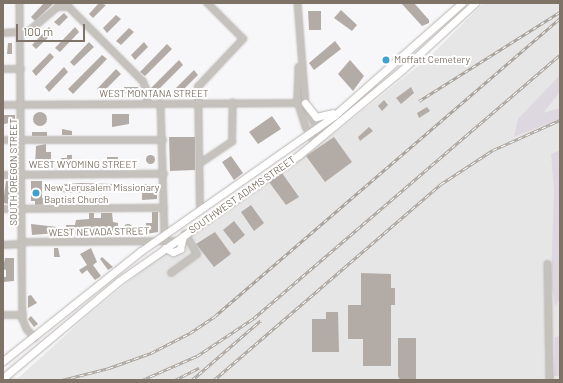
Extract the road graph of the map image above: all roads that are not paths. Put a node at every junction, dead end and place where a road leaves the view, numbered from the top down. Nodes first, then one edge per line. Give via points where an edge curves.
1 (20, 3) edge
2 (207, 3) edge
3 (298, 3) edge
4 (462, 3) edge
5 (475, 3) edge
6 (3, 33) edge
7 (21, 34) junction
8 (3, 69) edge
9 (21, 69) junction
10 (354, 100) junction
11 (148, 102) junction
12 (161, 103) junction
13 (198, 103) junction
14 (233, 103) junction
15 (302, 103) junction
16 (3, 105) edge
17 (22, 105) junction
18 (313, 132) junction
19 (321, 137) junction
20 (3, 140) edge
21 (23, 140) junction
22 (163, 140) junction
23 (315, 142) junction
24 (199, 164) junction
25 (23, 174) junction
26 (164, 174) junction
27 (3, 175) edge
28 (23, 208) junction
29 (164, 208) junction
30 (3, 209) edge
31 (200, 210) junction
32 (184, 235) junction
33 (137, 240) junction
34 (157, 240) junction
35 (165, 241) junction
36 (23, 243) junction
37 (3, 244) edge
38 (141, 251) junction
39 (548, 264) dead end
40 (171, 273) dead end
41 (3, 315) edge
42 (23, 315) junction
43 (35, 338) junction
44 (3, 362) edge
45 (3, 378) edge
46 (550, 380) edge

1 - 7 street, SOUTH OREGON STREET
2 - 13 street via 243,39 199,84
3 - 15 street
4 - 10 main road, SOUTHWEST ADAMS STREET
5 - 19 main road, SOUTHWEST ADAMS STREET via 403,69
6 - 7 street
7 - 9 street, SOUTH OREGON STREET
7 - 11 street via 35,28 58,7 69,7 143,81
8 - 9 street
9 - 17 street, SOUTH OREGON STREET
10 - 15 main road via 320,118 312,115
10 - 18 main road, SOUTHWEST ADAMS STREET
11 - 12 street, WEST MONTANA STREET
11 - 17 street, WEST MONTANA STREET
12 - 13 street, WEST MONTANA STREET
12 - 22 street
13 - 14 street, WEST MONTANA STREET
13 - 24 street
14 - 15 street, WEST MONTANA STREET
14 - 24 street via 232,142
15 - 18 street
16 - 17 street, WEST MONTANA STREET
17 - 21 street, SOUTH OREGON STREET
18 - 19 street
18 - 23 street
18 - 31 main road, SOUTHWEST ADAMS STREET
19 - 23 main road, SOUTHWEST ADAMS STREET
20 - 21 street
21 - 22 street
21 - 25 street, SOUTH OREGON STREET
22 - 26 street
23 - 32 main road, SOUTHWEST ADAMS STREET
24 - 31 street
25 - 26 street, WEST WYOMING STREET
25 - 27 street, WEST WYOMING STREET
25 - 28 street, SOUTH OREGON STREET
26 - 29 street
28 - 29 street
28 - 30 street
28 - 36 street, SOUTH OREGON STREET
29 - 35 street
31 - 35 main road, SOUTHWEST ADAMS STREET
32 - 35 main road, SOUTHWEST ADAMS STREET via 175,241
32 - 35 main road via 180,249 173,252
32 - 40 street via 197,254
33 - 34 street, WEST NEVADA STREET
33 - 36 street, WEST NEVADA STREET
33 - 38 street via 141,244
34 - 35 main road, SOUTHWEST ADAMS STREET
34 - 38 main road, SOUTHWEST ADAMS STREET
35 - 45 main road, SOUTHWEST ADAMS STREET
36 - 37 street, WEST NEVADA STREET
36 - 42 street, SOUTH OREGON STREET
38 - 43 main road, SOUTHWEST ADAMS STREET
39 - 46 street
41 - 42 street
42 - 43 street, SOUTH OREGON STREET via 25,326
43 - 44 main road, SOUTHWEST ADAMS STREET

